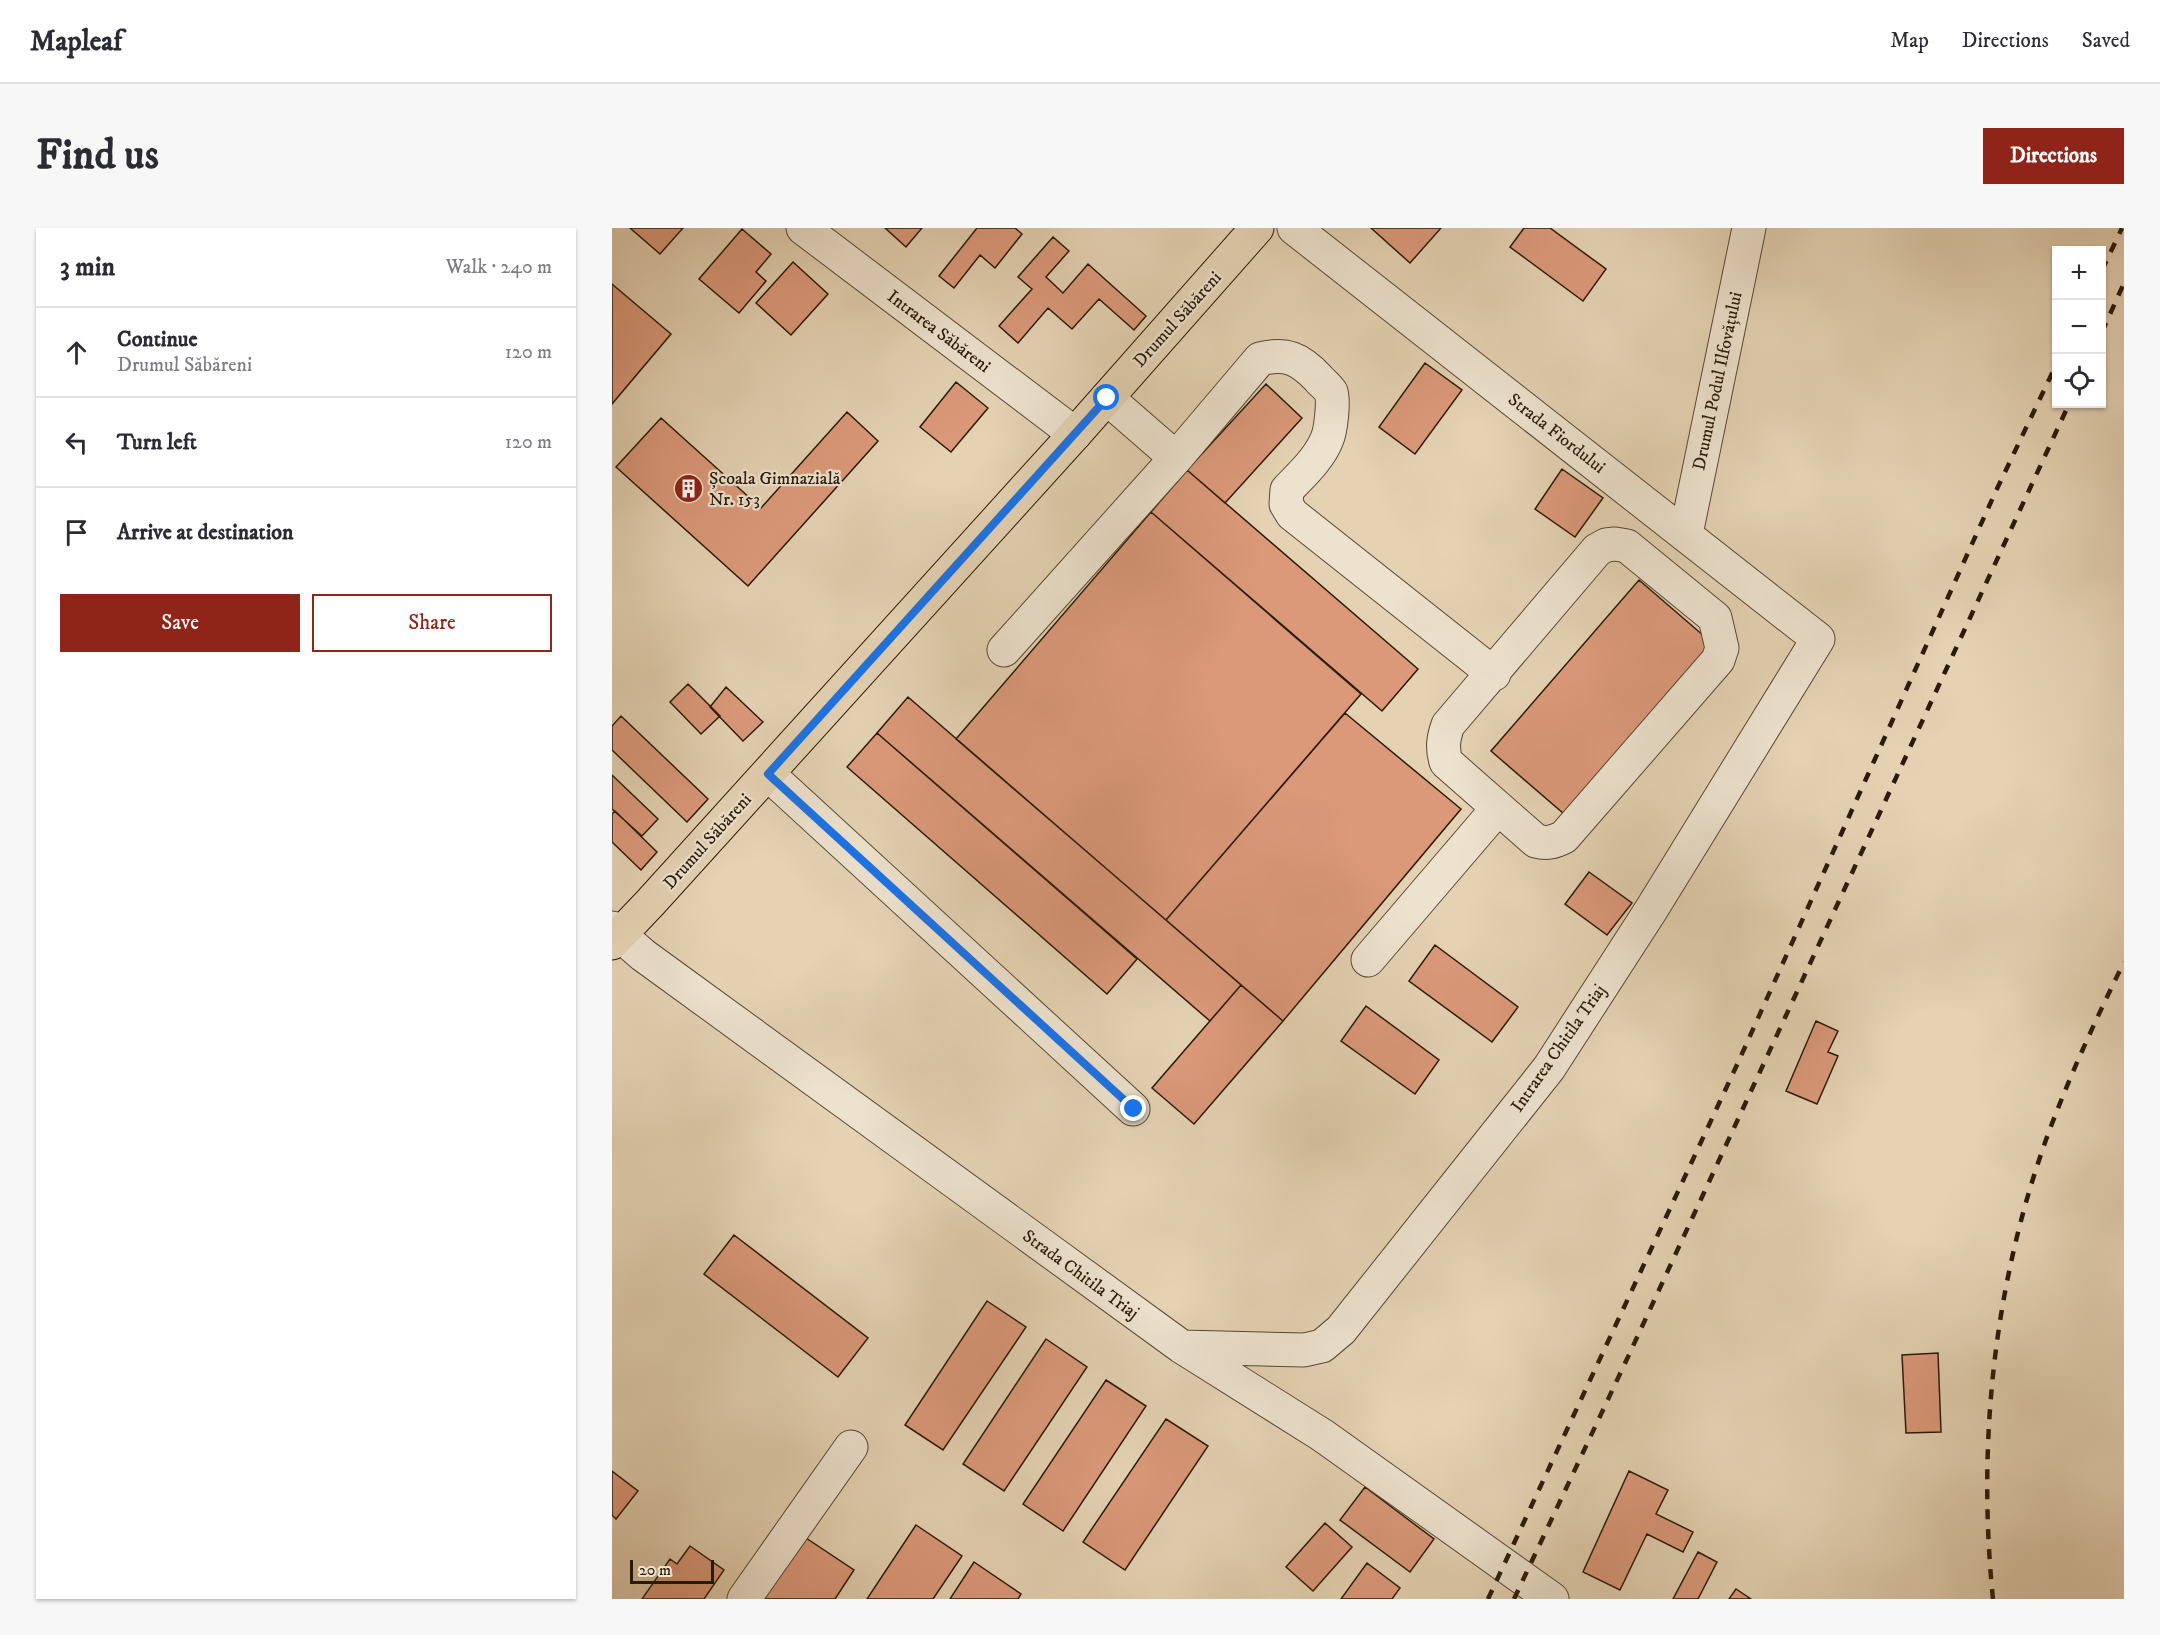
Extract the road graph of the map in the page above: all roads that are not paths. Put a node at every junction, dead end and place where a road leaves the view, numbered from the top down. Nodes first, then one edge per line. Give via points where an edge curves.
1 (803, 228) edge
2 (1257, 228) edge
3 (1294, 228) edge
4 (1749, 228) edge
5 (1107, 398) junction
6 (1075, 434) junction
7 (1176, 458) junction
8 (1686, 534) junction
9 (1818, 639) joint
10 (1004, 650) dead end
11 (1494, 674) junction
12 (768, 774) junction
13 (1498, 808) junction
14 (614, 935) edge
15 (1368, 960) dead end
16 (1134, 1109) dead end
17 (1182, 1347) junction
18 (851, 1447) dead end
19 (744, 1599) edge
20 (1552, 1599) edge

1 - 6 street, Intrarea Săbăreni
2 - 5 main road, Drumul Săbăreni
3 - 8 street, Strada Fiordului
4 - 8 street, Drumul Podul Ilfovățului
5 - 6 main road, Drumul Săbăreni
5 - 7 street
6 - 12 main road, Drumul Săbăreni
7 - 10 street
7 - 11 street via 1260,359 1275,355 1306,366 1331,392 1332,411 1328,438 1314,462 1287,490 1286,504 1292,514
8 - 9 street, Strada Fiordului
9 - 17 street, Intrarea Chitila Triaj via 1549,1068 1341,1330 1322,1346 1305,1350
11 - 13 street via 1448,725 1443,749 1446,762
11 - 13 street via 1597,550 1606,545 1627,546 1715,618 1722,648 1718,660 1564,837 1554,842 1536,842
12 - 14 main road, Drumul Săbăreni via 650,903
12 - 16 street
13 - 15 street
14 - 17 street, Strada Chitila Triaj
17 - 20 street, Strada Chitila Triaj via 1322,1435
18 - 19 street

